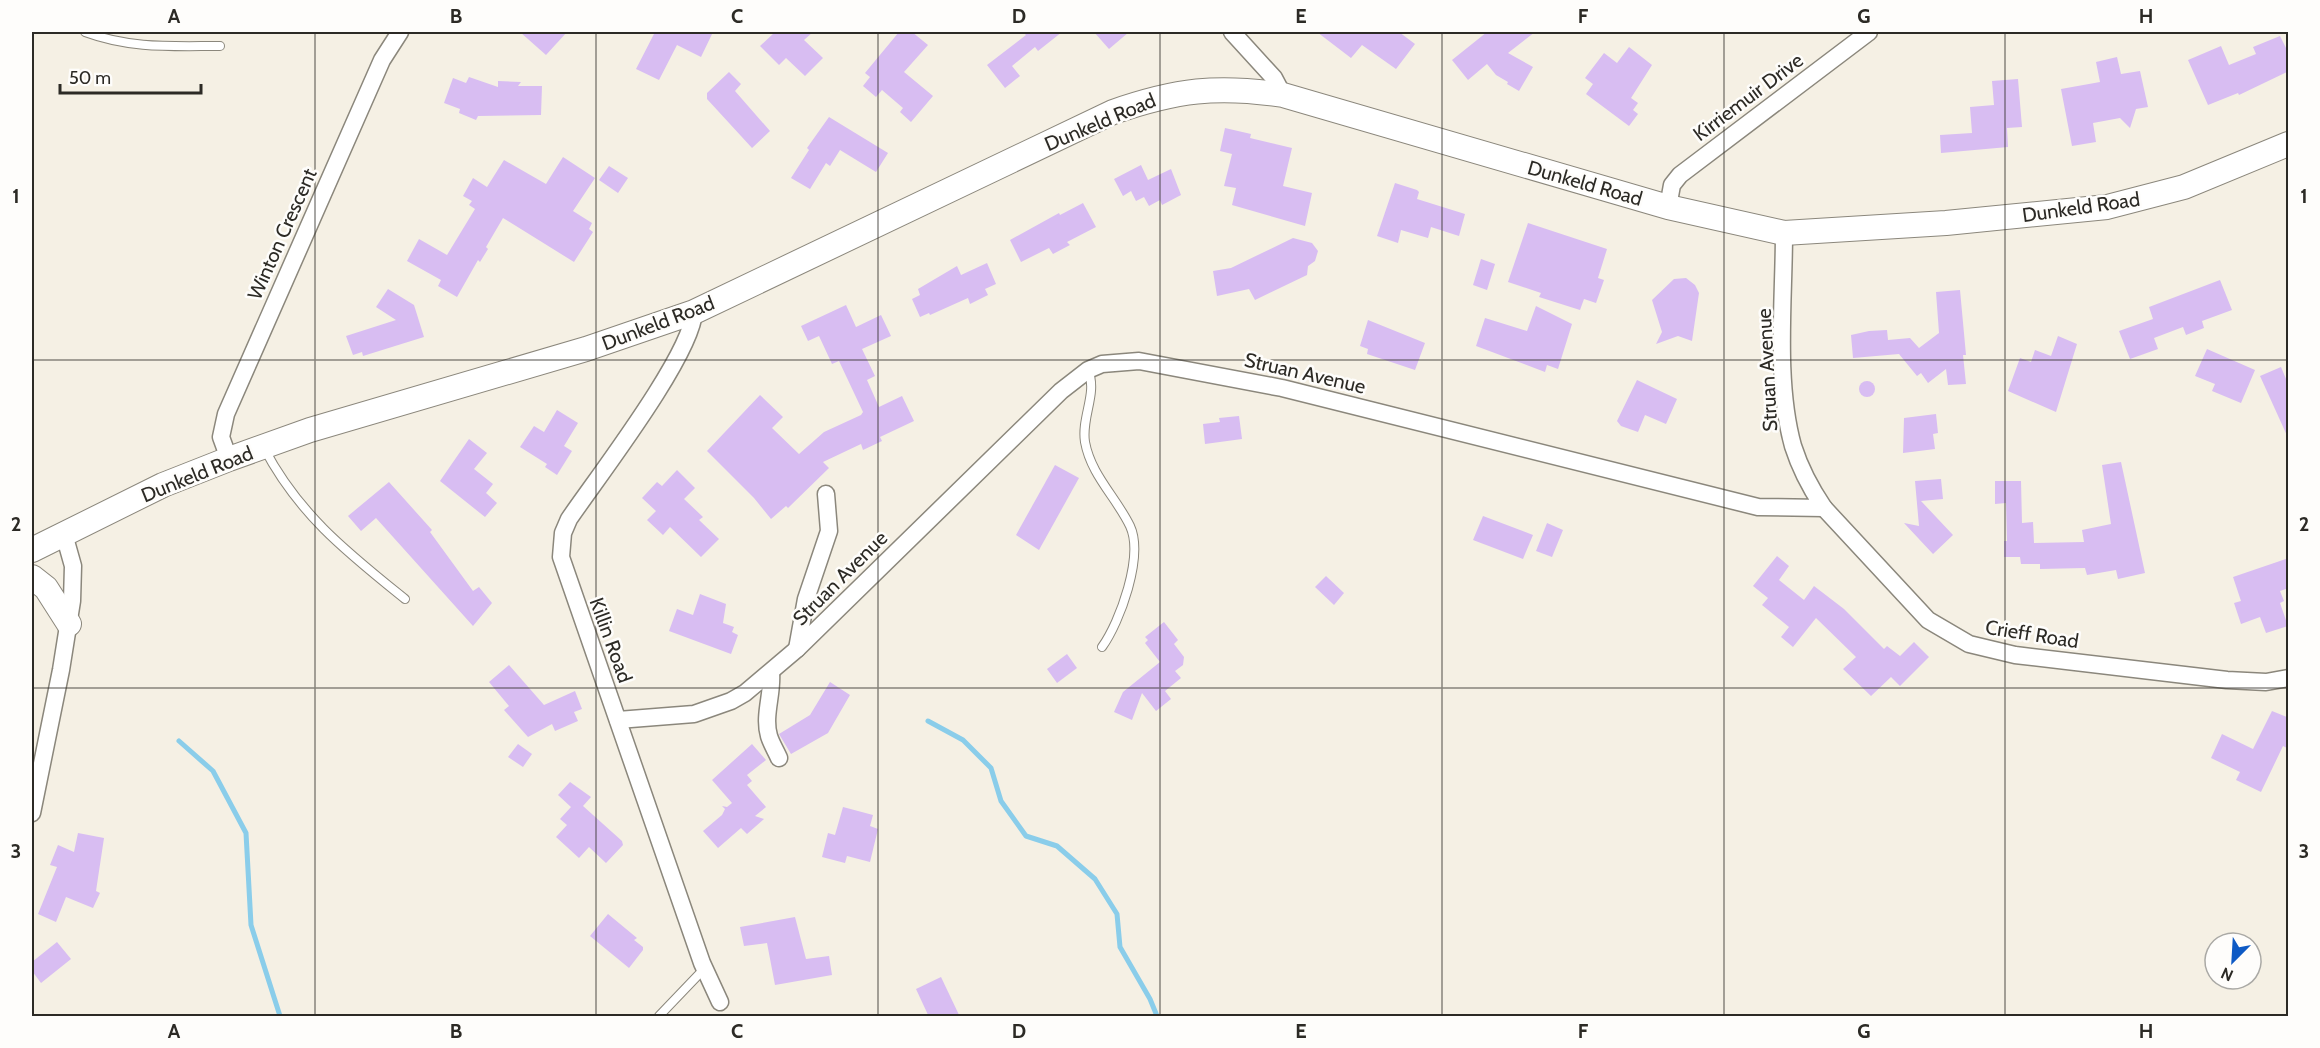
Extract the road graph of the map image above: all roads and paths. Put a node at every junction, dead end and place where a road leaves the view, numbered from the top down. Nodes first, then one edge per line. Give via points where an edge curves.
1 (85, 32) edge
2 (400, 32) edge
3 (1232, 32) edge
4 (1869, 32) edge
5 (220, 46) dead end
6 (1283, 95) junction
7 (2289, 144) edge
8 (1668, 207) junction
9 (1784, 233) junction
10 (694, 312) junction
11 (1088, 370) junction
12 (264, 447) junction
13 (229, 459) junction
14 (826, 494) dead end
15 (1824, 508) junction
16 (64, 534) junction
17 (36, 545) edge
18 (32, 577) edge
19 (405, 599) dead end
20 (69, 624) junction
21 (1102, 647) dead end
22 (797, 649) junction
23 (771, 673) junction
24 (2289, 678) edge
25 (618, 720) junction
26 (779, 758) dead end
27 (32, 813) edge
28 (704, 969) junction
29 (720, 1002) dead end
30 (659, 1017) edge

1 - 5 lane via 112,42
2 - 13 street, Winton Crescent via 382,60 226,414 221,437
3 - 6 street via 1274,78
4 - 8 street, Kirriemuir Drive via 1680,175 1672,185
6 - 8 main road, Dunkeld Road
6 - 10 main road, Dunkeld Road via 1235,89 1182,91 1113,112
7 - 9 main road, Dunkeld Road via 2184,188 2107,207 1946,223
8 - 9 main road, Dunkeld Road
9 - 15 street, Struan Avenue via 1784,374 1789,425 1799,462
10 - 12 main road, Dunkeld Road via 523,369 310,430
10 - 25 street, Killin Road via 692,329 676,360 562,533 561,557 567,579
11 - 15 street, Struan Avenue via 1102,364 1139,360 1282,388 1758,507
11 - 21 lane via 1092,388 1083,427 1086,444 1095,471 1129,525 1133,544 1125,601
11 - 22 street, Struan Avenue via 1061,391
12 - 13 main road, Dunkeld Road
12 - 19 lane via 315,523
13 - 16 main road, Dunkeld Road via 163,485
14 - 22 street via 829,531 806,599
15 - 24 street, Crieff Road via 1928,620 1969,644 2015,655 2227,680 2266,682
16 - 17 main road, Dunkeld Road
16 - 20 street via 74,572
18 - 20 main road via 46,588
20 - 27 street
22 - 23 street, Struan Avenue
23 - 25 street, Struan Avenue via 746,693 714,708 694,714
23 - 26 street via 768,735
25 - 28 street, Killin Road
28 - 29 street, Killin Road
28 - 30 lane

